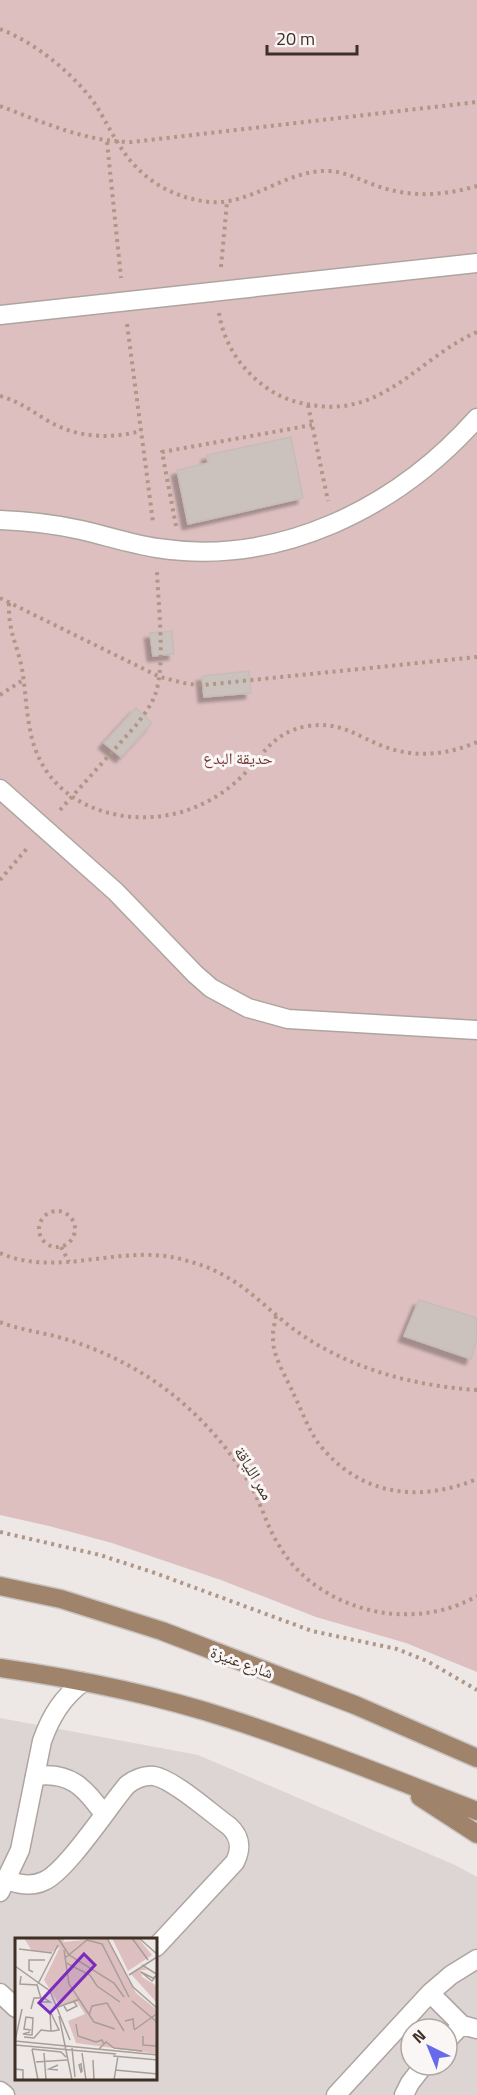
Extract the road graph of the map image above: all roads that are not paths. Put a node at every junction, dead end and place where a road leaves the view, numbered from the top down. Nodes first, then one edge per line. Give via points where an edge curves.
1 (477, 263) edge
2 (0, 315) edge
3 (477, 418) edge
4 (0, 520) edge
5 (0, 789) edge
6 (477, 1030) edge
7 (0, 1586) edge
8 (0, 1668) edge
9 (83, 1682) junction
10 (477, 1758) edge
11 (35, 1776) junction
12 (396, 1781) junction
13 (477, 1811) edge
14 (104, 1814) junction
15 (477, 1834) edge
16 (5, 1875) edge
17 (158, 1945) edge
18 (477, 1959) edge
19 (0, 1993) edge
20 (430, 1993) junction
21 (15, 2007) edge
22 (470, 2027) edge
23 (415, 2077) edge
24 (0, 2091) edge
25 (5, 2095) edge
26 (336, 2095) edge
27 (404, 2095) edge

1 - 2 street
3 - 4 street via 441,455 398,489 363,510 305,535 256,547 180,551 49,524
5 - 6 street via 107,884 195,974 229,999 258,1012 288,1019
7 - 10 main road, شارع عنيزة via 61,1599 162,1631 355,1705
8 - 9 main road
9 - 11 street via 51,1716
9 - 12 main road via 229,1719
11 - 14 street via 70,1780
11 - 16 street via 25,1834
12 - 13 main road
12 - 15 main road
14 - 16 street via 54,1875 36,1884 16,1884
14 - 17 street via 127,1785 135,1779 153,1776 170,1782 237,1836 240,1849 235,1862
18 - 20 street
19 - 21 street
20 - 22 street
20 - 26 street
23 - 27 street
24 - 25 street

